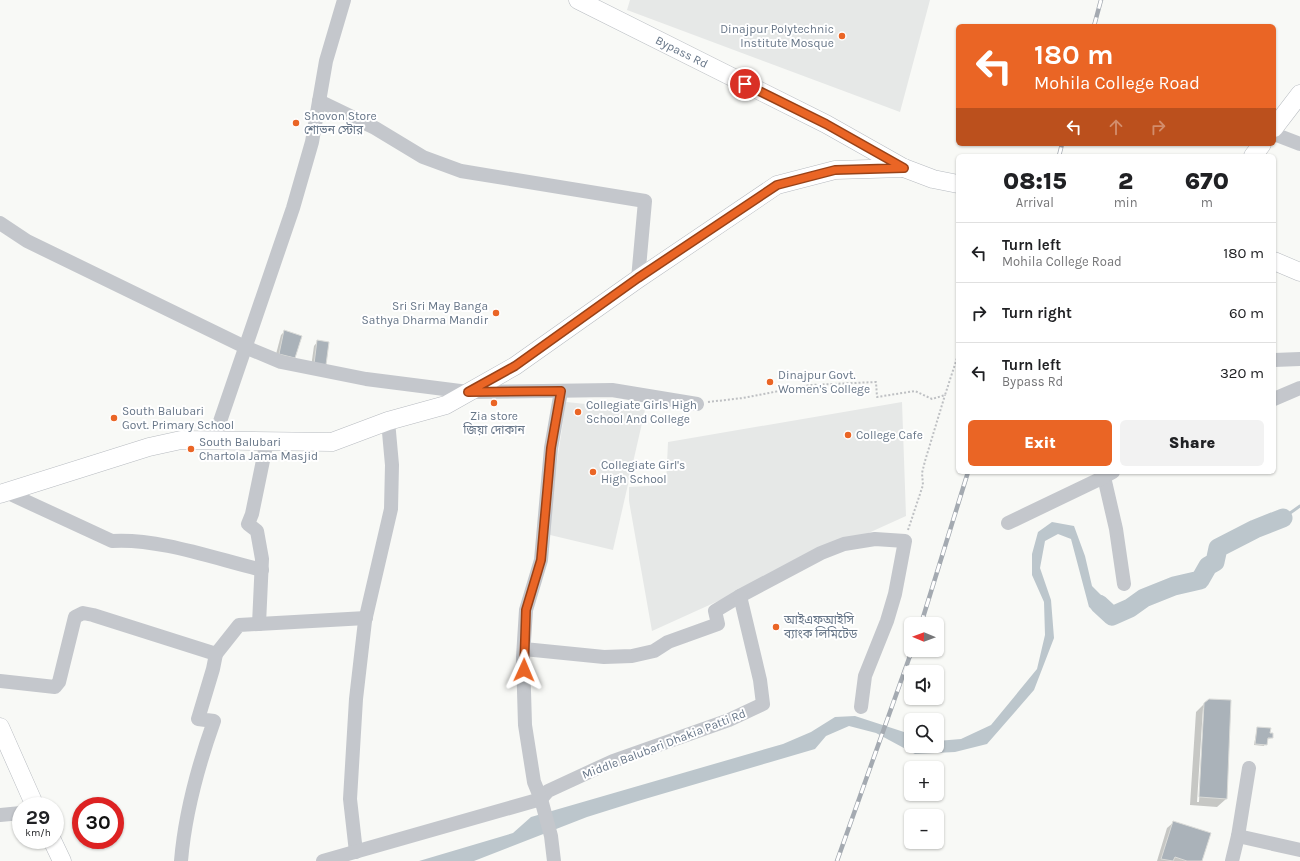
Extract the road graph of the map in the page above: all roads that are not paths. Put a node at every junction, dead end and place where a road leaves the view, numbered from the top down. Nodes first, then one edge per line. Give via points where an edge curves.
1 (344, 0) edge
2 (578, 0) edge
3 (1300, 94) edge
4 (319, 101) junction
5 (1276, 125) edge
6 (1276, 135) edge
7 (1300, 144) edge
8 (904, 168) junction
9 (956, 184) edge
10 (0, 223) edge
11 (1276, 262) edge
12 (1300, 272) edge
13 (638, 278) junction
14 (245, 347) junction
15 (1300, 359) edge
16 (1276, 360) edge
17 (1300, 388) edge
18 (561, 391) junction
19 (468, 392) junction
20 (1276, 399) edge
21 (697, 404) road end
22 (388, 421) junction
23 (214, 439) junction
24 (267, 441) junction
25 (1108, 474) edge
26 (3, 493) edge
27 (1008, 523) dead end
28 (262, 570) junction
29 (1124, 584) dead end
30 (740, 596) junction
31 (366, 618) junction
32 (259, 624) junction
33 (524, 649) junction
34 (216, 654) junction
35 (0, 681) edge
36 (861, 707) dead end
37 (0, 727) edge
38 (1249, 768) dead end
39 (32, 797) edge
40 (541, 799) junction
41 (12, 814) edge
42 (0, 815) edge
43 (1238, 836) junction
44 (56, 849) edge
45 (1300, 850) edge
46 (356, 852) junction
47 (62, 861) edge
48 (181, 861) edge
49 (323, 861) edge
50 (554, 861) edge
51 (1232, 861) edge

1 - 4 street via 326,61
2 - 8 main road, Bypass Rd via 826,124
3 - 5 main road
4 - 13 street via 375,128 423,157 461,171 645,201
4 - 14 street via 312,142 293,208
6 - 7 street
8 - 9 main road, Bypass Rd
8 - 13 main road via 835,170 777,185
10 - 14 street via 27,241
11 - 12 main road
13 - 19 main road via 515,366
14 - 19 street via 281,362 366,379
14 - 23 street
15 - 16 street
17 - 20 street
18 - 19 street
18 - 21 street via 612,390
18 - 33 street via 551,448 541,560 526,610
19 - 22 main road via 446,405
22 - 24 main road via 332,442
22 - 31 street via 392,465 391,509
23 - 24 main road
23 - 26 main road via 182,440 149,447
24 - 28 street via 248,524 257,531
25 - 27 street
25 - 29 street
26 - 28 street via 112,541 127,540 182,550
28 - 32 street
30 - 33 street via 715,611 718,624 668,642 647,653 604,657
30 - 36 street via 821,553 844,544 875,539 905,541 895,594 865,676
30 - 40 street, Middle Balubari Dhakia Patti Rd via 760,680 763,704 729,720 613,761 548,791
31 - 32 street
31 - 46 street via 356,699 350,799
32 - 34 street via 238,625
33 - 40 street via 524,724 534,782
34 - 35 street via 83,613 75,617 60,682 55,687
34 - 48 street via 198,719 214,721 189,807
37 - 39 main road
38 - 43 street
40 - 46 street, Middle Balubari Dhakia Patti Rd
40 - 50 street via 551,836
41 - 42 street
43 - 45 street
43 - 51 street
44 - 47 main road
46 - 49 street, Middle Balubari Dhakia Patti Rd

